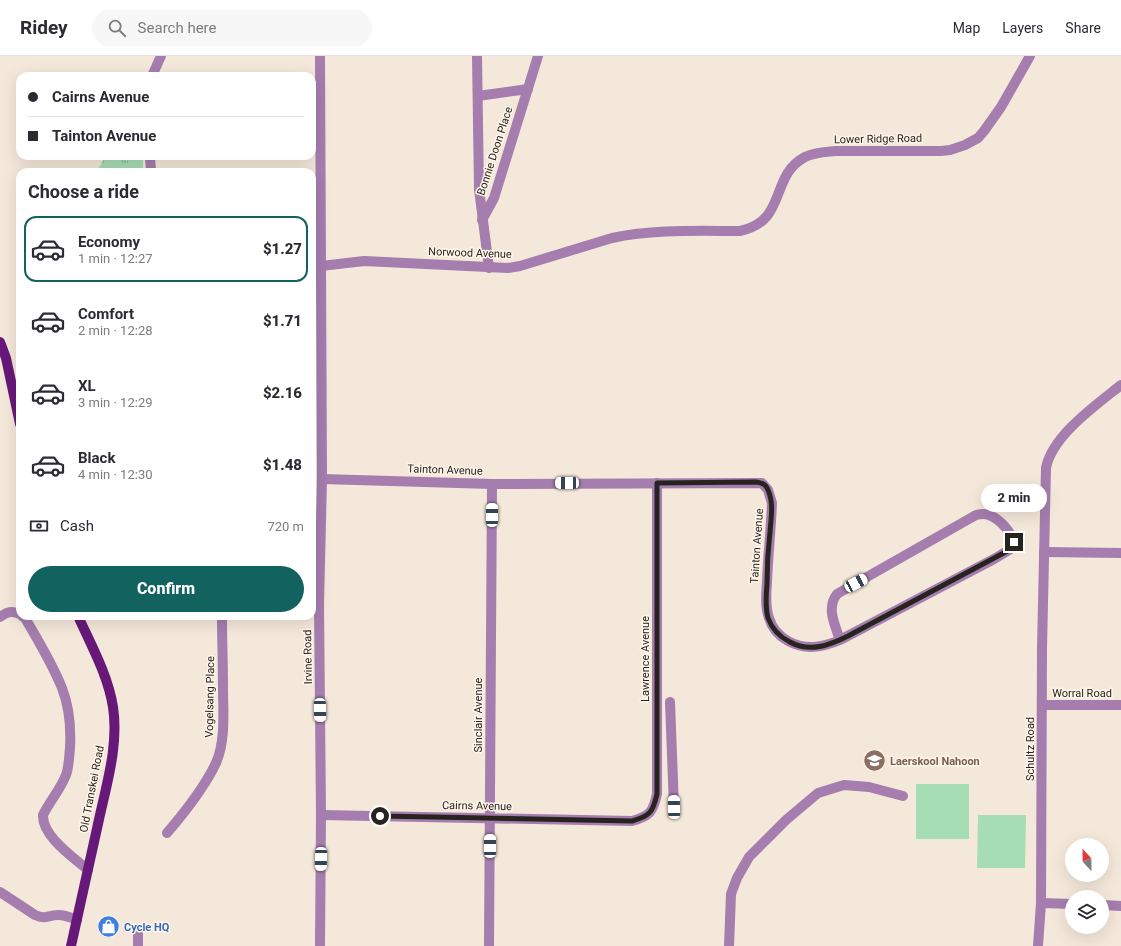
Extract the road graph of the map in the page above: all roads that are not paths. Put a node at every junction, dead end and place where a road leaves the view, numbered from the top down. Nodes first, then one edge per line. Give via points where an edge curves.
1 (161, 56) edge
2 (320, 56) edge
3 (477, 56) edge
4 (538, 56) edge
5 (1030, 56) edge
6 (154, 72) edge
7 (528, 89) junction
8 (478, 96) junction
9 (482, 220) junction
10 (719, 231) joint
11 (317, 266) edge
12 (489, 268) junction
13 (0, 342) edge
14 (1121, 386) edge
15 (16, 405) edge
16 (322, 479) junction
17 (657, 483) junction
18 (492, 484) junction
19 (1044, 552) junction
20 (1121, 553) edge
21 (316, 604) edge
22 (16, 613) edge
23 (0, 617) edge
24 (26, 620) edge
25 (80, 620) edge
26 (222, 620) edge
27 (840, 640) junction
28 (670, 702) dead end
29 (1042, 705) junction
30 (1121, 705) edge
31 (674, 769) junction
32 (656, 770) junction
33 (903, 796) dead end
34 (674, 807) dead end
35 (321, 815) junction
36 (490, 817) junction
37 (632, 821) joint
38 (167, 833) dead end
39 (88, 870) junction
40 (0, 892) edge
41 (1041, 903) junction
42 (1065, 904) edge
43 (1109, 905) edge
44 (1121, 906) edge
45 (77, 920) junction
46 (138, 932) dead end
47 (71, 946) edge
48 (138, 946) edge
49 (320, 946) edge
50 (489, 946) edge
51 (729, 946) edge
52 (1038, 946) edge

1 - 6 street
2 - 11 street, Irvine Road
3 - 8 street, Bonnie Doon Place
4 - 7 street, Bonnie Doon Place
5 - 10 street, Lower Ridge Road via 1001,107 984,131 971,142 941,151 835,151 806,157 787,174 767,218 756,226 740,231
7 - 8 street, Bonnie Doon Place
7 - 9 street, Bonnie Doon Place via 494,198
8 - 9 street, Bonnie Doon Place via 478,189
9 - 12 street, Bonnie Doon Place
10 - 12 street, Norwood Avenue via 667,231 625,235 520,266
11 - 12 street, Norwood Avenue via 364,261
11 - 16 street, Irvine Road
13 - 15 main road
14 - 19 street, Schultz Road via 1089,410 1061,439 1050,455 1045,475
16 - 18 street, Tainton Avenue
16 - 21 street, Irvine Road
17 - 18 street, Tainton Avenue
17 - 27 street, Tainton Avenue via 756,482 765,485 772,503 766,600 772,626 781,637 802,646 816,648
17 - 32 street, Lawrence Avenue
18 - 36 street, Sinclair Avenue
19 - 20 street
19 - 29 street, Schultz Road
21 - 35 street, Irvine Road
22 - 23 street via 8,612
24 - 39 street via 62,688 68,711 70,739 67,774 43,815 43,820 50,834
25 - 39 main road, Old Transkei Road via 109,689 114,727 108,780
26 - 38 street, Vogelsang Place via 223,713 220,749 208,778
27 - 27 street, Tainton Avenue via 987,562 1014,546 1013,538 996,520 986,514 976,515 837,594 832,602 832,612
28 - 31 street
29 - 30 street, Worral Road
29 - 41 street, Schultz Road
31 - 32 street
31 - 34 street
32 - 37 street, Lawrence Avenue via 657,794 652,811
33 - 51 street via 869,787 844,785 818,793 786,820 749,857 737,878 731,894
35 - 36 street, Cairns Avenue
35 - 49 street, Irvine Road
36 - 37 street, Cairns Avenue
36 - 50 street, Sinclair Avenue
39 - 45 main road, Old Transkei Road
40 - 45 street via 35,915 45,918 66,916
41 - 42 street
41 - 52 street, Schultz Road
43 - 44 street
45 - 47 main road, Old Transkei Road
46 - 48 street

